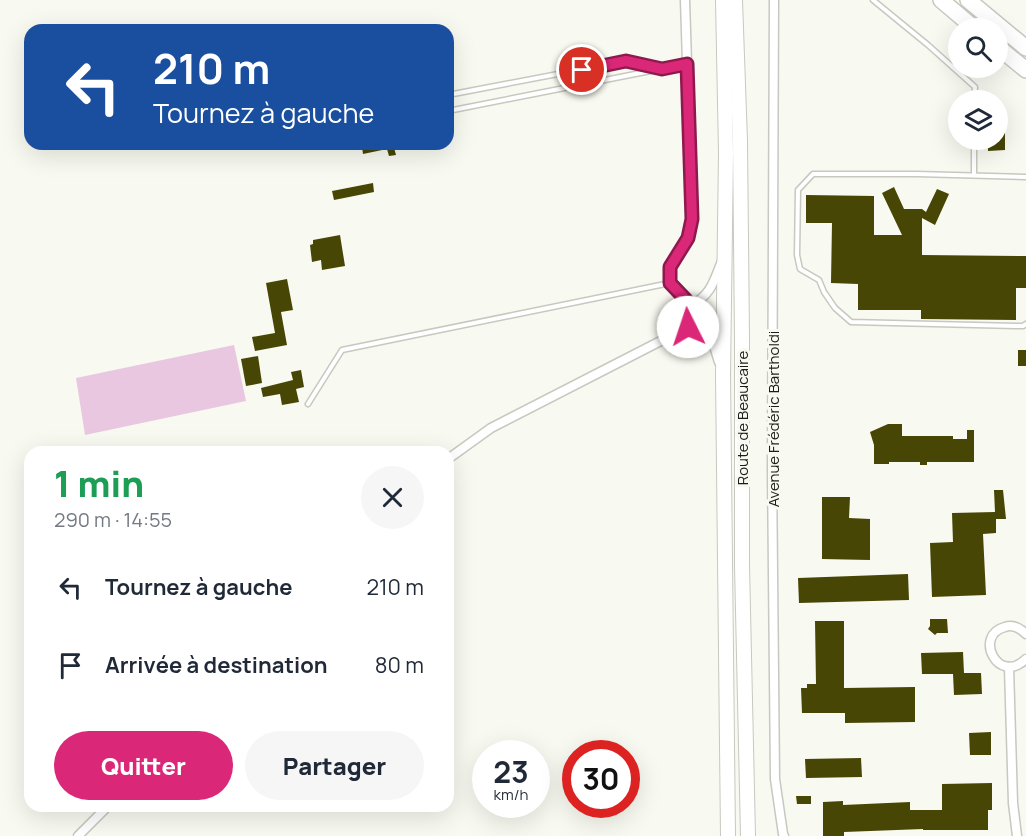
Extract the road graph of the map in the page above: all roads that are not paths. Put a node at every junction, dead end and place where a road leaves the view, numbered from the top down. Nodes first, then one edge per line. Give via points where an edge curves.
1 (685, 0) edge
2 (723, 0) edge
3 (735, 0) edge
4 (774, 0) edge
5 (873, 0) edge
6 (940, 0) edge
7 (968, 0) edge
8 (962, 18) edge
9 (1026, 48) edge
10 (1008, 56) edge
11 (687, 64) junction
12 (662, 69) junction
13 (1026, 70) edge
14 (975, 90) edge
15 (454, 94) edge
16 (454, 110) edge
17 (974, 150) edge
18 (974, 176) junction
19 (1026, 177) edge
20 (725, 252) junction
21 (670, 283) junction
22 (692, 306) junction
23 (1026, 324) edge
24 (723, 375) junction
25 (308, 404) dead end
26 (454, 455) edge
27 (1026, 633) edge
28 (1026, 659) edge
29 (1009, 667) junction
30 (102, 812) edge
31 (78, 836) edge
32 (728, 836) edge
33 (748, 836) edge
34 (784, 836) edge
35 (1017, 836) edge

1 - 11 street
2 - 20 main road, Route de Beaucaire
3 - 33 main road, Route de Beaucaire via 741,186 741,564
4 - 34 street, Avenue Frédéric Bartholdi via 775,779
5 - 14 lane
6 - 8 highway
7 - 9 highway
10 - 13 highway
11 - 12 lane
11 - 21 street via 692,219 688,238 670,267
12 - 15 lane via 626,61
12 - 16 lane
17 - 18 lane
18 - 19 lane
18 - 23 lane via 813,174 798,190 800,269 819,280 835,308 852,322
20 - 22 street via 710,290
20 - 24 main road, Route de Beaucaire
21 - 22 street
21 - 25 lane via 342,350
22 - 24 street via 710,333
22 - 26 street via 688,327 491,428
24 - 32 main road, Route de Beaucaire
27 - 29 street via 1008,626 992,637 992,657
28 - 29 street
29 - 35 street
30 - 31 street

